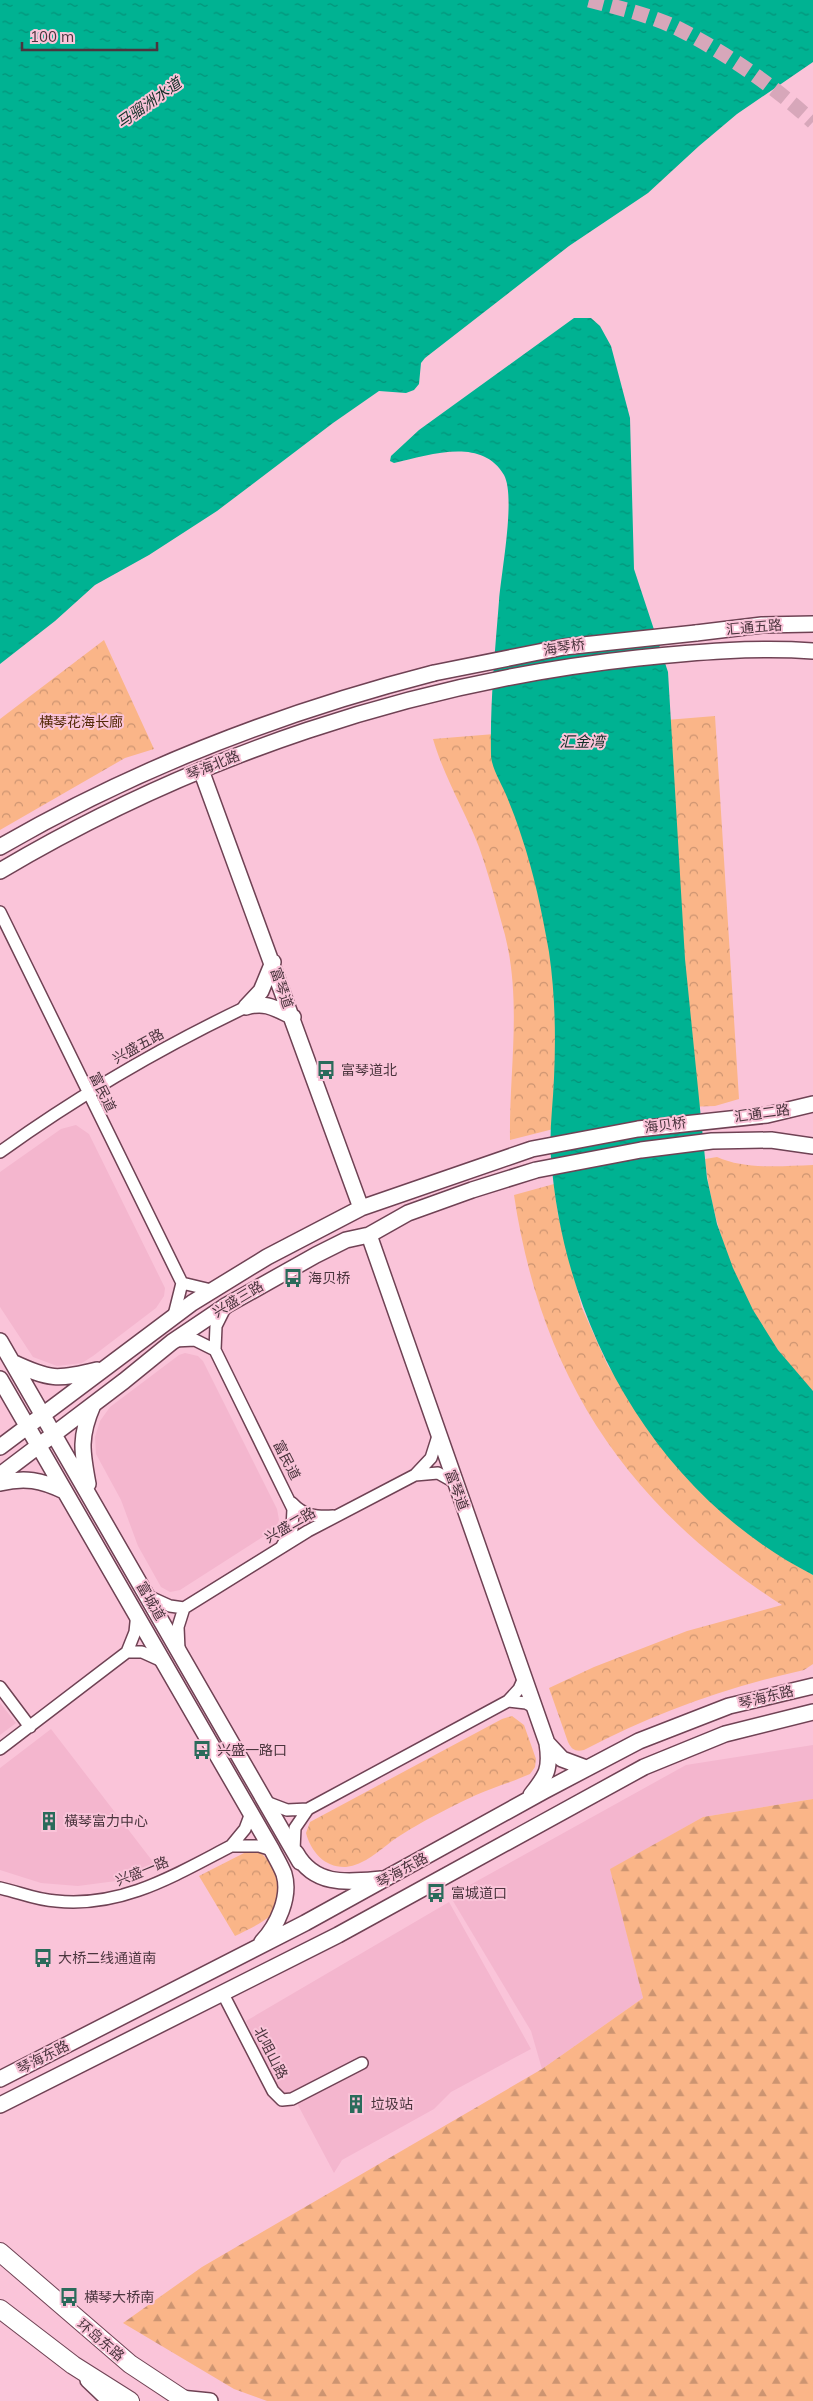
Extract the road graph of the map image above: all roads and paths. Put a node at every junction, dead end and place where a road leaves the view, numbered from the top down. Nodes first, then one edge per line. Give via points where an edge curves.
1 (813, 624) edge
2 (696, 633) joint
3 (813, 652) edge
4 (697, 653) joint
5 (434, 672) joint
6 (439, 692) joint
7 (202, 770) junction
8 (0, 847) edge
9 (1, 873) edge
10 (0, 912) edge
11 (273, 962) junction
12 (246, 1007) junction
13 (293, 1017) junction
14 (87, 1093) junction
15 (813, 1104) edge
16 (710, 1120) joint
17 (712, 1140) joint
18 (813, 1146) edge
19 (532, 1149) joint
20 (0, 1152) edge
21 (536, 1170) joint
22 (361, 1208) junction
23 (369, 1235) junction
24 (182, 1283) junction
25 (211, 1290) junction
26 (227, 1304) junction
27 (174, 1315) junction
28 (0, 1341) edge
29 (172, 1342) junction
30 (215, 1350) junction
31 (12, 1362) junction
32 (103, 1369) junction
33 (0, 1379) edge
34 (94, 1404) junction
35 (43, 1414) junction
36 (27, 1426) junction
37 (54, 1433) junction
38 (438, 1436) junction
39 (38, 1445) junction
40 (0, 1447) edge
41 (0, 1474) edge
42 (415, 1475) junction
43 (454, 1482) junction
44 (0, 1483) edge
45 (64, 1491) junction
46 (90, 1496) junction
47 (292, 1503) junction
48 (336, 1516) junction
49 (280, 1548) junction
50 (148, 1596) junction
51 (184, 1608) junction
52 (137, 1613) junction
53 (127, 1652) junction
54 (180, 1652) junction
55 (164, 1662) junction
56 (524, 1678) junction
57 (813, 1678) edge
58 (813, 1686) edge
59 (0, 1687) edge
60 (792, 1690) junction
61 (775, 1694) junction
62 (508, 1701) junction
63 (534, 1707) junction
64 (812, 1711) edge
65 (781, 1718) junction
66 (30, 1727) junction
67 (547, 1743) junction
68 (0, 1749) edge
69 (586, 1768) junction
70 (527, 1800) junction
71 (266, 1802) junction
72 (308, 1808) junction
73 (250, 1813) junction
74 (231, 1846) junction
75 (272, 1850) junction
76 (297, 1857) junction
77 (385, 1879) junction
78 (0, 1888) edge
79 (257, 1947) junction
80 (222, 1992) junction
81 (362, 2063) dead end
82 (0, 2079) edge
83 (0, 2105) edge
84 (0, 2252) edge
85 (0, 2309) edge
86 (73, 2365) junction
87 (183, 2400) edge
88 (110, 2401) edge
89 (130, 2401) edge
90 (210, 2401) edge

1 - 2 street, 汇通五路 via 762,625
2 - 5 street, 海琴桥, bridge via 564,647
3 - 4 street, 汇通五路 via 752,650
4 - 6 street, 海琴桥 via 567,667
5 - 8 street, 琴海北路 via 330,702 194,751 91,798
6 - 7 street, 琴海北路 via 319,726
7 - 9 street, 琴海北路 via 93,820
7 - 11 street, 富琴道
10 - 14 street, 富民道
11 - 12 street via 261,991
11 - 13 street, 富琴道
12 - 13 street via 270,1005
12 - 14 street, 兴盛五路 via 172,1044
13 - 22 street, 富琴道
14 - 20 street, 兴盛五路
14 - 24 street, 富民道
15 - 16 street, 汇通二路 via 767,1115
16 - 19 street, 海贝桥 via 629,1130
17 - 18 street, 汇通二路 via 771,1140
17 - 21 street, 海贝桥
19 - 22 street, 兴盛三路
21 - 23 street, 兴盛三路 via 416,1210
22 - 23 street, 富琴道 via 374,1220 374,1228
22 - 25 street, 兴盛三路
23 - 26 street, 兴盛三路 via 346,1240
23 - 38 street, 富琴道
24 - 25 street
24 - 27 street
25 - 27 street, 兴盛三路
26 - 29 street, 兴盛三路
26 - 30 street via 216,1326
27 - 32 street, 兴盛三路
28 - 31 street, 富城道
29 - 30 street via 195,1340
29 - 34 street, 兴盛三路
30 - 47 street, 富民道
31 - 32 street via 52,1378
31 - 35 street, 富城道
32 - 35 street, 兴盛三路
33 - 36 street, 富城道
34 - 37 street, 兴盛三路
34 - 46 street via 84,1426 81,1443
35 - 36 street, 兴盛三路
35 - 37 street, 富城道
36 - 39 street, 富城道
36 - 40 street, 兴盛三路
37 - 39 street, 兴盛三路
37 - 46 street, 富城道
38 - 42 street, 兴盛二路 via 431,1458
38 - 43 street, 富琴道
39 - 41 street, 兴盛三路
39 - 45 street, 富城道
42 - 43 street, 兴盛二路 via 438,1473
42 - 48 street, 兴盛二路
43 - 56 street, 富琴道
44 - 45 street via 31,1479
45 - 52 street, 富城道
46 - 50 street, 富城道
47 - 48 street, 富民道 via 312,1516
47 - 49 street, 富民道 via 293,1523
48 - 49 street, 兴盛二路
49 - 51 street, 兴盛二路
50 - 51 street via 170,1606
50 - 54 street, 富城道
51 - 54 street via 178,1626
52 - 53 street via 135,1632
52 - 55 street, 富城道
53 - 55 street via 142,1652
53 - 66 street
54 - 71 street, 富城道
55 - 73 street, 富城道
56 - 62 street
56 - 63 street, 富琴道
57 - 60 street
58 - 60 street, 琴海东路
59 - 66 street
60 - 61 street, 琴海东路
61 - 65 street via 787,1697 790,1703 790,1710
61 - 69 street, 琴海东路 via 683,1722
62 - 63 street
62 - 72 street
63 - 67 street, 富琴道
64 - 65 street, 琴海东路
65 - 80 street, 琴海东路 via 725,1734 644,1767 338,1935
66 - 68 street
67 - 69 street via 562,1759
67 - 70 street via 548,1771
69 - 70 street, 琴海东路
70 - 77 street, 琴海东路
71 - 72 street via 287,1810
71 - 76 street, 富城道
72 - 76 street via 295,1828
73 - 74 street via 245,1828
73 - 75 street, 富城道
74 - 75 street via 260,1846
74 - 78 street, 兴盛一路 via 158,1884 115,1898 55,1901
75 - 79 street, 富城道 via 284,1875 285,1895 272,1928
76 - 77 street via 315,1875 334,1882
77 - 79 street, 琴海东路
79 - 82 street, 琴海东路
80 - 81 street, 北咀山路 via 274,2091 282,2100 292,2099
80 - 83 street, 琴海东路
84 - 87 main road, 环岛东路 via 130,2364
85 - 86 main road
86 - 88 street
86 - 89 main road
87 - 90 street

